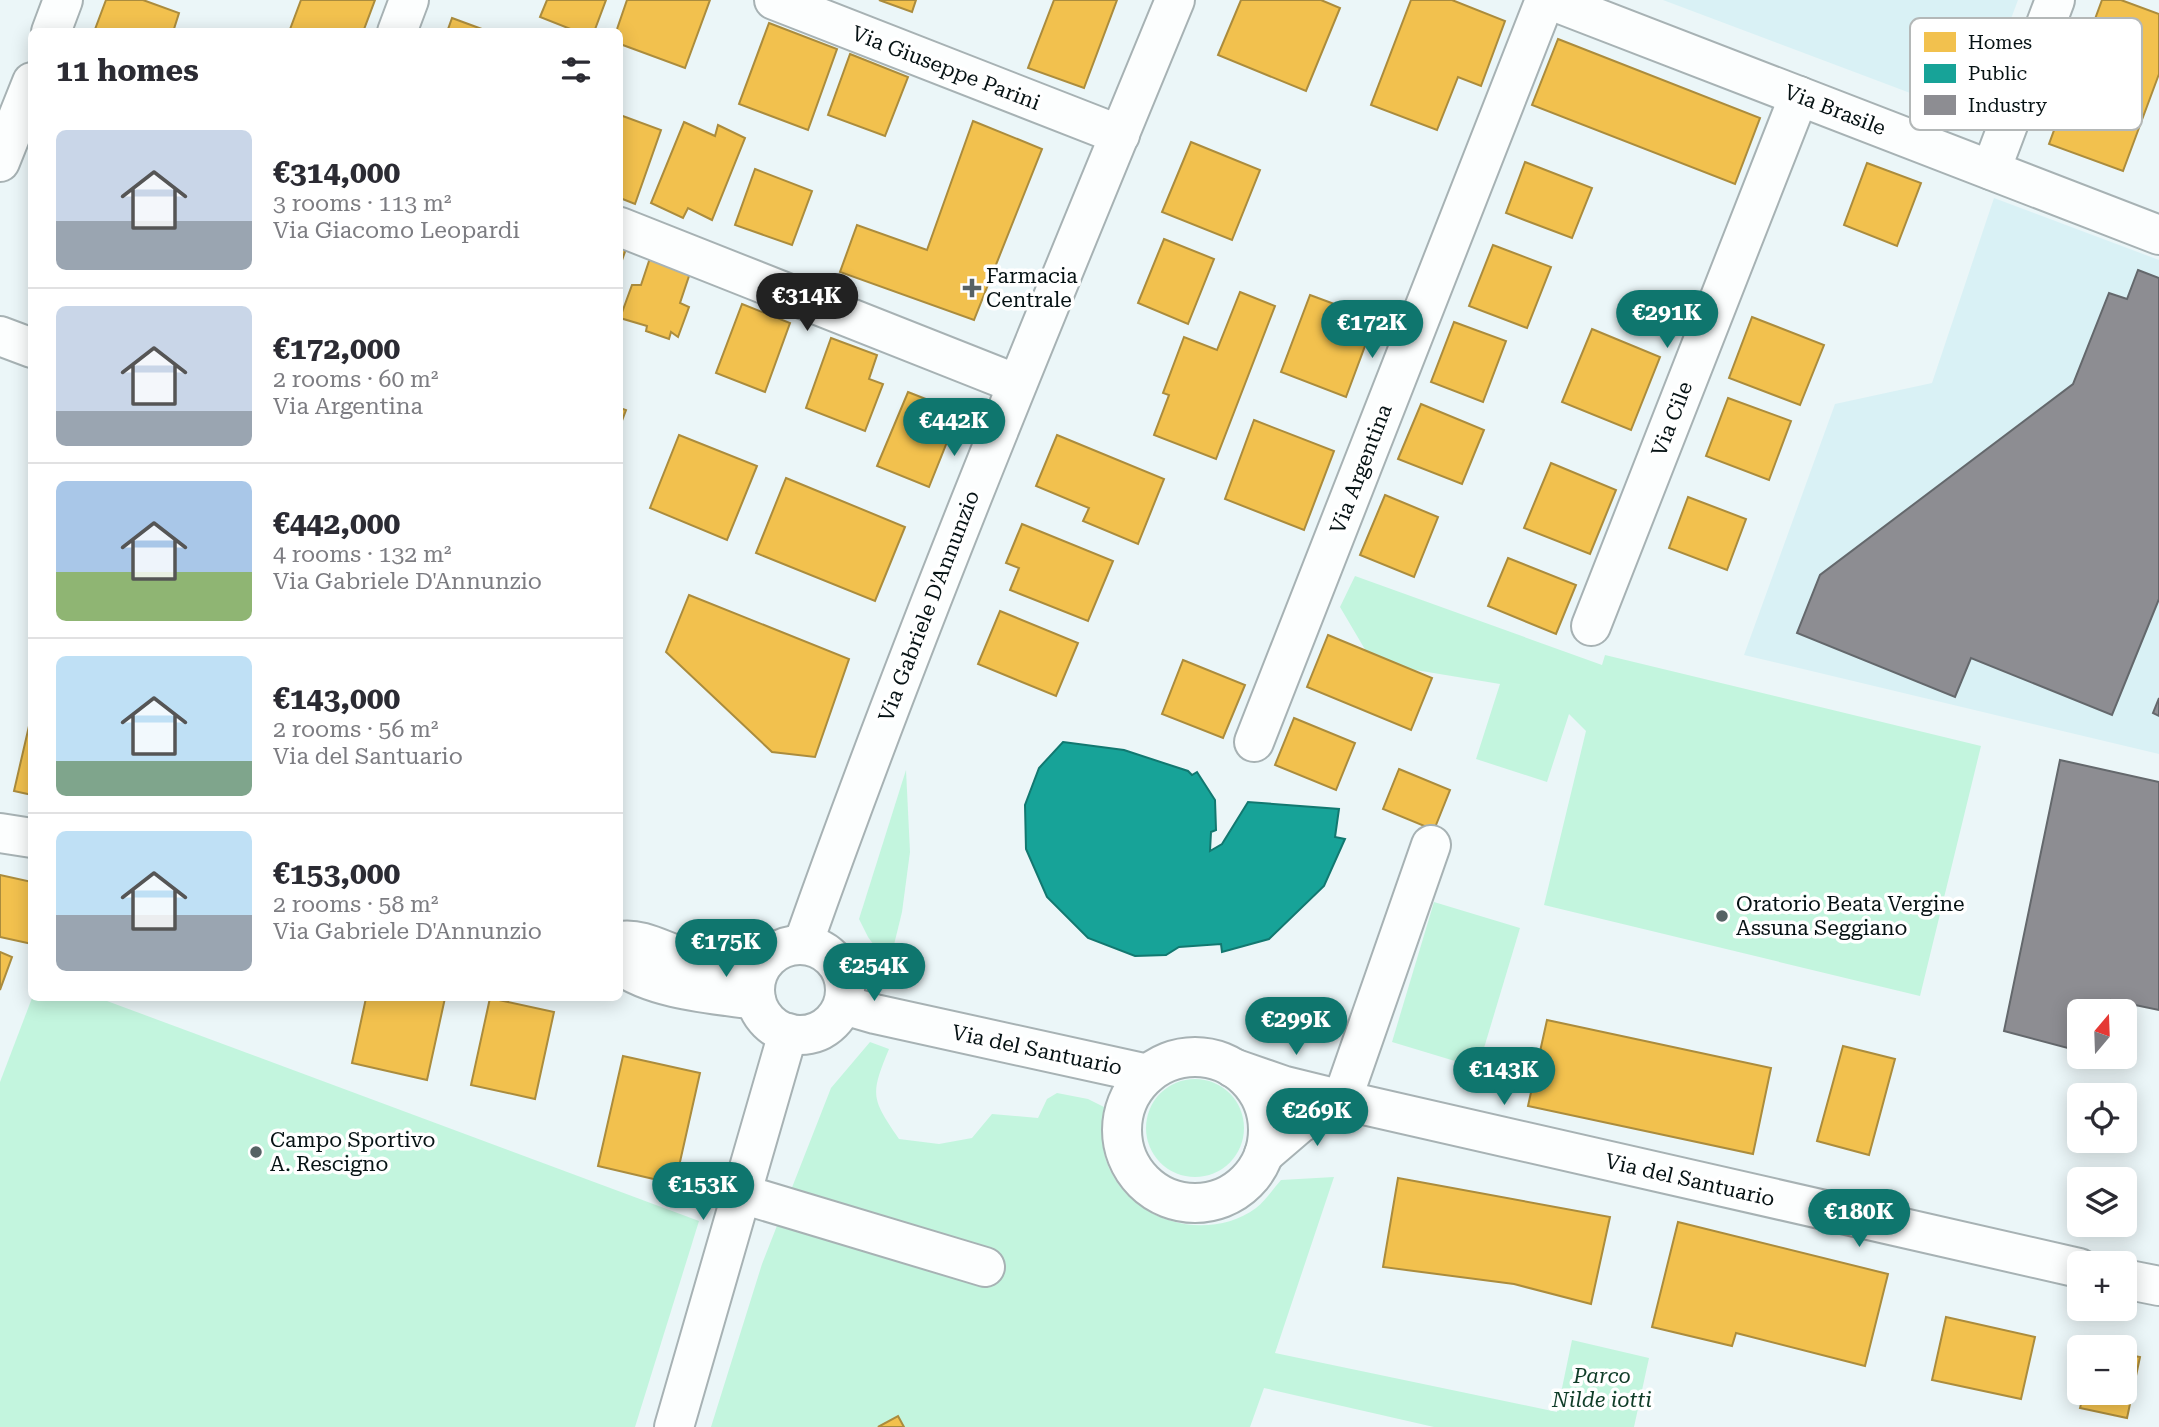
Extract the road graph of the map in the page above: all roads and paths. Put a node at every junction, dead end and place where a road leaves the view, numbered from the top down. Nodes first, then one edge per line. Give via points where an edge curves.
1 (63, 0) edge
2 (409, 0) edge
3 (774, 0) edge
4 (1175, 0) edge
5 (1548, 0) edge
6 (2055, 0) edge
7 (1596, 8) edge
8 (2048, 18) edge
9 (52, 28) edge
10 (398, 28) edge
11 (28, 92) edge
12 (1799, 96) junction
13 (2006, 130) edge
14 (1120, 135) junction
15 (0, 162) edge
16 (1991, 170) junction
17 (623, 228) edge
18 (2159, 235) edge
19 (0, 336) edge
20 (28, 346) edge
21 (1017, 384) junction
22 (1591, 625) dead end
23 (1254, 742) dead end
24 (0, 833) edge
25 (28, 837) edge
26 (1431, 845) dead end
27 (623, 941) edge
28 (803, 944) junction
29 (623, 967) edge
30 (759, 983) junction
31 (844, 1005) junction
32 (788, 1033) junction
33 (1233, 1068) junction
34 (1148, 1074) junction
35 (1342, 1100) junction
36 (1264, 1154) junction
37 (742, 1194) junction
38 (2067, 1265) edge
39 (985, 1266) dead end
40 (2137, 1282) edge
41 (2159, 1286) edge
42 (674, 1427) edge

1 - 9 street
2 - 10 street
3 - 14 street, Via Giuseppe Parini
4 - 14 street, Via Gabriele D'Annunzio
5 - 7 street, Via Brasile
5 - 23 street, Via Argentina
6 - 8 street
7 - 12 street, Via Brasile
11 - 15 street
12 - 16 street, Via Brasile
12 - 22 street, Via Cile
13 - 16 street
14 - 21 street, Via Gabriele D'Annunzio
16 - 18 street, Via Brasile
17 - 21 street
19 - 20 street
21 - 28 street, Via Gabriele D'Annunzio via 876,741
24 - 25 street
26 - 35 street
27 - 30 street via 715,965
28 - 30 street via 779,949
28 - 31 street via 829,953 838,964 844,976
29 - 30 street via 640,977 704,993
30 - 32 street via 767,1021
31 - 32 street via 822,1030
31 - 34 street, Via del Santuario
32 - 37 street
33 - 34 street via 1210,1059 1186,1058 1169,1061
33 - 35 street, Via del Santuario
33 - 36 street via 1259,1094 1268,1134
34 - 36 street via 1131,1094 1122,1127 1129,1161 1150,1187 1181,1202 1215,1200 1245,1183
35 - 36 street via 1299,1124
35 - 38 street, Via del Santuario
37 - 39 street
37 - 42 street
40 - 41 street

